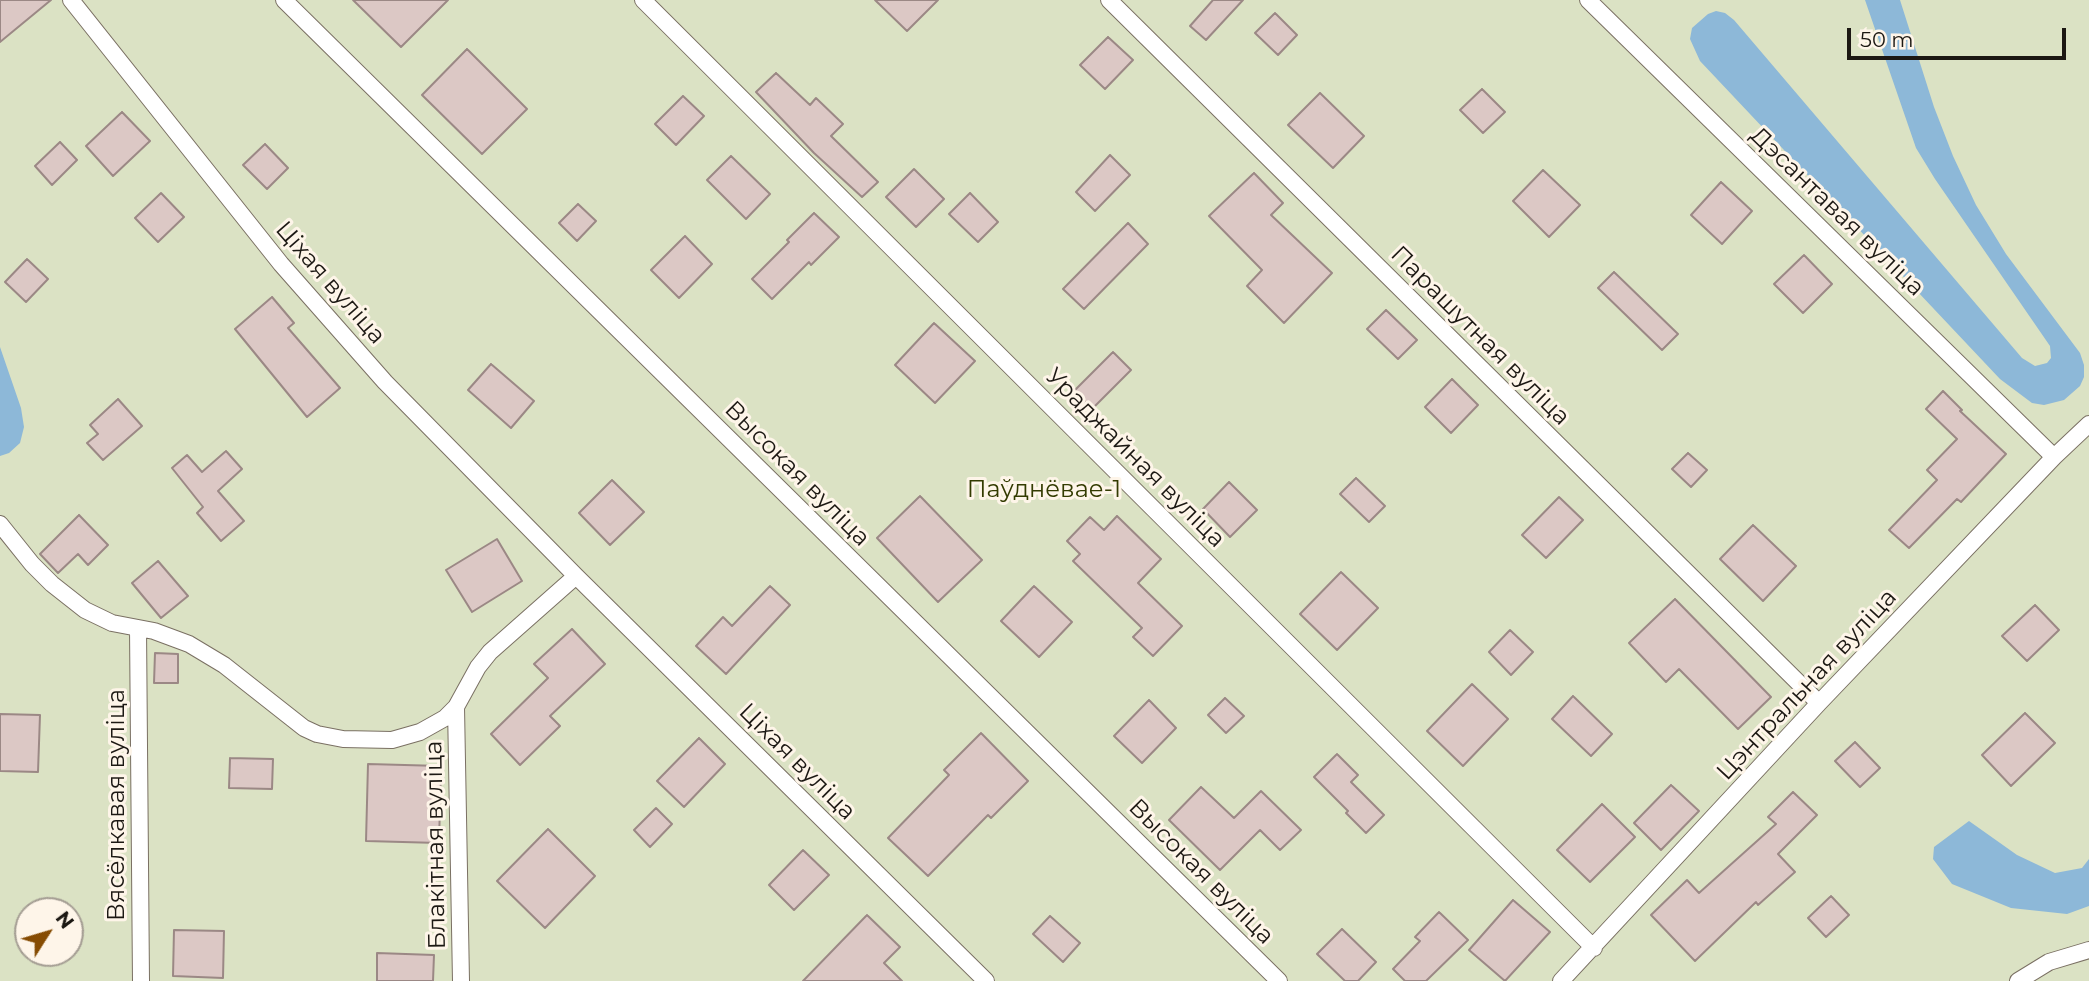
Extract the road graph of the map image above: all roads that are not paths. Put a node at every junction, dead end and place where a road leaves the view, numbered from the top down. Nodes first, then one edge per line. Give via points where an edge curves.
1 (71, 0) edge
2 (284, 0) edge
3 (643, 0) edge
4 (1109, 0) edge
5 (1588, 0) edge
6 (2089, 424) edge
7 (2054, 457) junction
8 (0, 524) edge
9 (576, 576) junction
10 (138, 628) junction
11 (1819, 704) junction
12 (456, 707) junction
13 (1594, 948) junction
14 (2089, 950) edge
15 (141, 981) edge
16 (461, 981) edge
17 (986, 981) edge
18 (1279, 981) edge
19 (1561, 981) edge
20 (2018, 981) edge

1 - 9 lane, Ціхая вуліца via 315,305
2 - 18 lane, Высокая вуліца
3 - 13 lane, Ураджайная вуліца
4 - 11 lane, Парашутная вуліца
5 - 7 lane, Дэсантавая вуліца
6 - 7 lane, Цэнтральная вуліца
7 - 11 lane, Цэнтральная вуліца
8 - 10 lane via 32,564 72,601 99,617
9 - 12 lane via 490,652
9 - 17 lane, Ціхая вуліца
10 - 12 lane via 206,653 289,718 317,734 392,740 427,729
10 - 15 lane, Вясёлкавая вуліца
11 - 13 lane, Цэнтральная вуліца
12 - 16 lane, Блакітная вуліца
13 - 19 lane, Цэнтральная вуліца
14 - 20 lane via 2049,962

